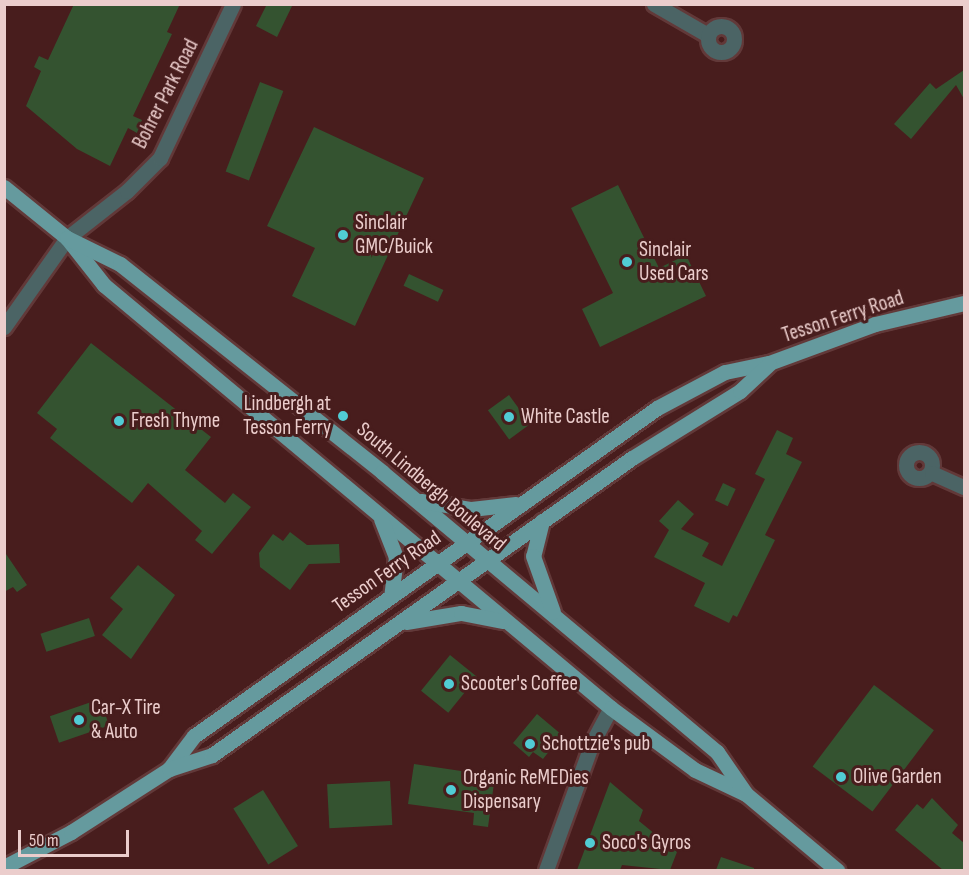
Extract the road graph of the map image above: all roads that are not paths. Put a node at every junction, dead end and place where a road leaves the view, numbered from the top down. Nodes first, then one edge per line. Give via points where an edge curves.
1 (233, 4) edge
2 (654, 4) edge
3 (708, 35) dead end
4 (4, 187) edge
5 (67, 238) junction
6 (964, 303) edge
7 (4, 327) edge
8 (770, 363) junction
9 (932, 472) dead end
10 (964, 487) edge
11 (415, 500) junction
12 (519, 503) junction
13 (380, 516) junction
14 (542, 521) junction
15 (465, 542) junction
16 (487, 561) junction
17 (436, 562) junction
18 (459, 582) junction
19 (391, 595) junction
20 (555, 618) junction
21 (506, 622) junction
22 (400, 623) junction
23 (611, 708) junction
24 (169, 769) junction
25 (746, 794) junction
26 (4, 867) edge
27 (835, 869) edge
28 (546, 870) edge

1 - 5 street, Bohrer Park Road via 160,158 127,191
2 - 3 street
4 - 5 main road, South Lindbergh Boulevard
5 - 7 street, Bohrer Park Road via 39,272
5 - 11 main road, South Lindbergh Boulevard via 120,264
5 - 13 main road, South Lindbergh Boulevard via 104,285
6 - 8 main road, Tesson Ferry Road via 875,324
8 - 12 main road, Tesson Ferry Road via 725,372 682,394
8 - 14 main road, Tesson Ferry Road via 740,391 660,439
9 - 10 street
11 - 12 main road via 455,509
11 - 15 main road, South Lindbergh Boulevard
12 - 15 main road, Tesson Ferry Road
13 - 17 main road, South Lindbergh Boulevard
13 - 19 main road via 396,556
14 - 16 main road, Tesson Ferry Road
14 - 20 main road via 533,556 534,570
15 - 16 main road, South Lindbergh Boulevard
15 - 17 main road, Tesson Ferry Road
16 - 18 main road, Tesson Ferry Road
16 - 20 main road, South Lindbergh Boulevard
17 - 18 main road, South Lindbergh Boulevard
17 - 19 main road, Tesson Ferry Road
18 - 21 main road, South Lindbergh Boulevard
18 - 22 main road, Tesson Ferry Road
19 - 24 main road, Tesson Ferry Road via 194,736
20 - 25 main road, South Lindbergh Boulevard via 717,752
21 - 22 main road via 461,613
21 - 23 main road, South Lindbergh Boulevard
22 - 24 main road, Tesson Ferry Road via 212,755
23 - 25 main road, South Lindbergh Boulevard via 695,770
23 - 28 street via 591,743
24 - 26 main road, Tesson Ferry Road via 91,820
25 - 27 main road, South Lindbergh Boulevard

